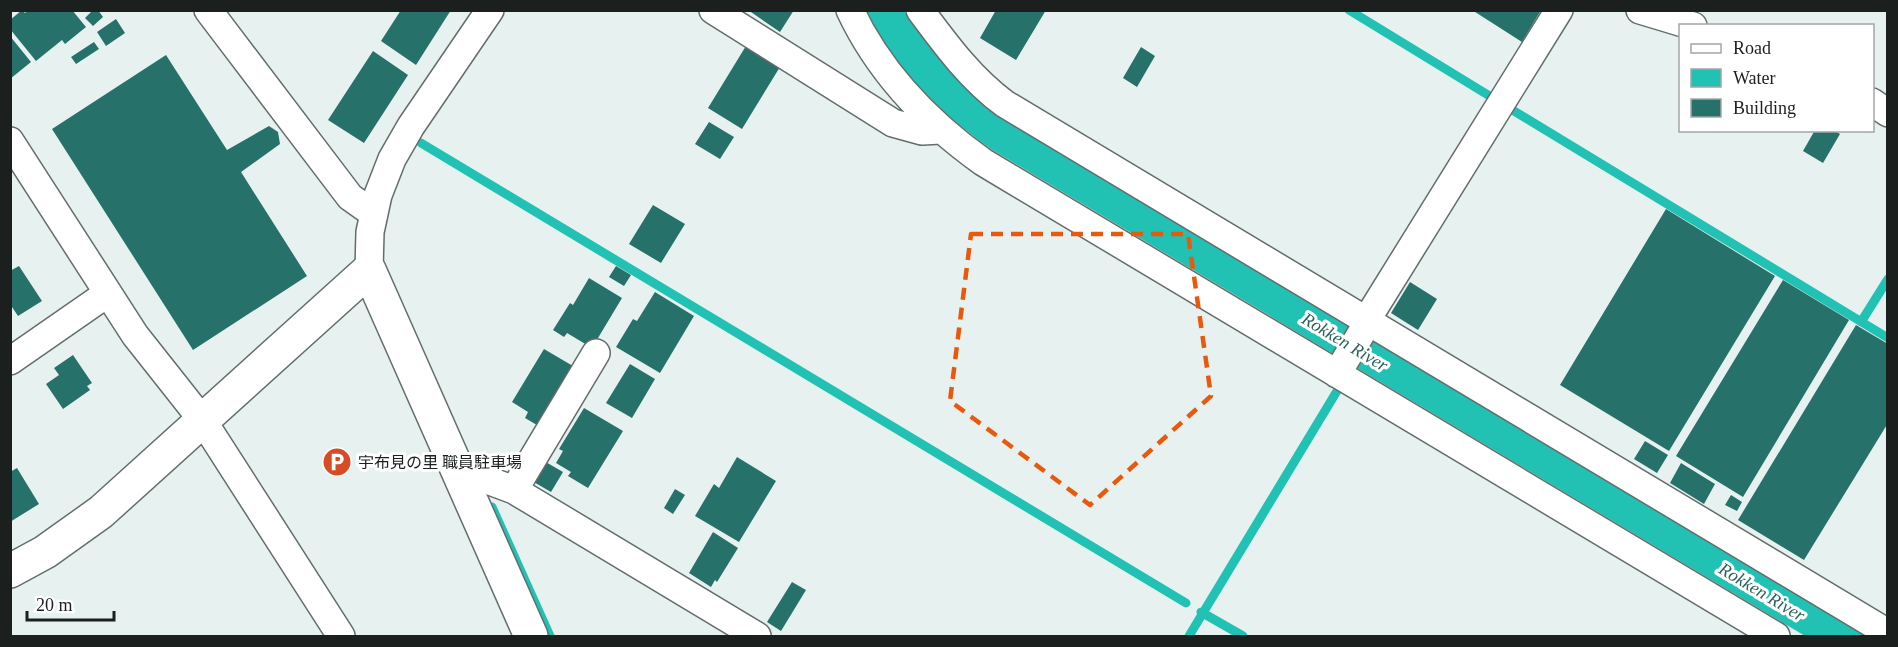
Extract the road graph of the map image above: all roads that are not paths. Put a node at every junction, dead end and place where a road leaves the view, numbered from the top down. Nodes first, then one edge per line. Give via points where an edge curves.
1 (208, 10) edge
2 (490, 10) edge
3 (713, 10) edge
4 (850, 10) edge
5 (920, 10) edge
6 (1558, 10) edge
7 (1640, 10) edge
8 (1686, 24) edge
9 (1874, 103) edge
10 (1887, 113) edge
11 (941, 130) junction
12 (10, 141) edge
13 (374, 214) junction
14 (369, 270) junction
15 (108, 293) junction
16 (1366, 324) junction
17 (597, 353) dead end
18 (10, 361) edge
19 (1340, 369) junction
20 (203, 421) junction
21 (464, 486) junction
22 (514, 490) junction
23 (10, 571) edge
24 (1887, 633) edge
25 (341, 636) edge
26 (531, 636) edge
27 (757, 636) edge
28 (1776, 636) edge

1 - 13 street via 350,197
2 - 13 street via 392,159
3 - 11 street via 893,123 922,131
4 - 11 street via 874,55 897,86
5 - 16 street via 969,73 1005,104
6 - 16 street
7 - 8 street
9 - 10 street
11 - 19 street via 983,162
12 - 15 street
13 - 14 street
14 - 20 street
14 - 21 street
15 - 18 street
15 - 20 street via 135,335
16 - 19 street
16 - 24 street
17 - 22 street
19 - 28 street
20 - 23 street via 101,512 45,552
20 - 25 street
21 - 22 street via 482,478
21 - 26 street
22 - 27 street

